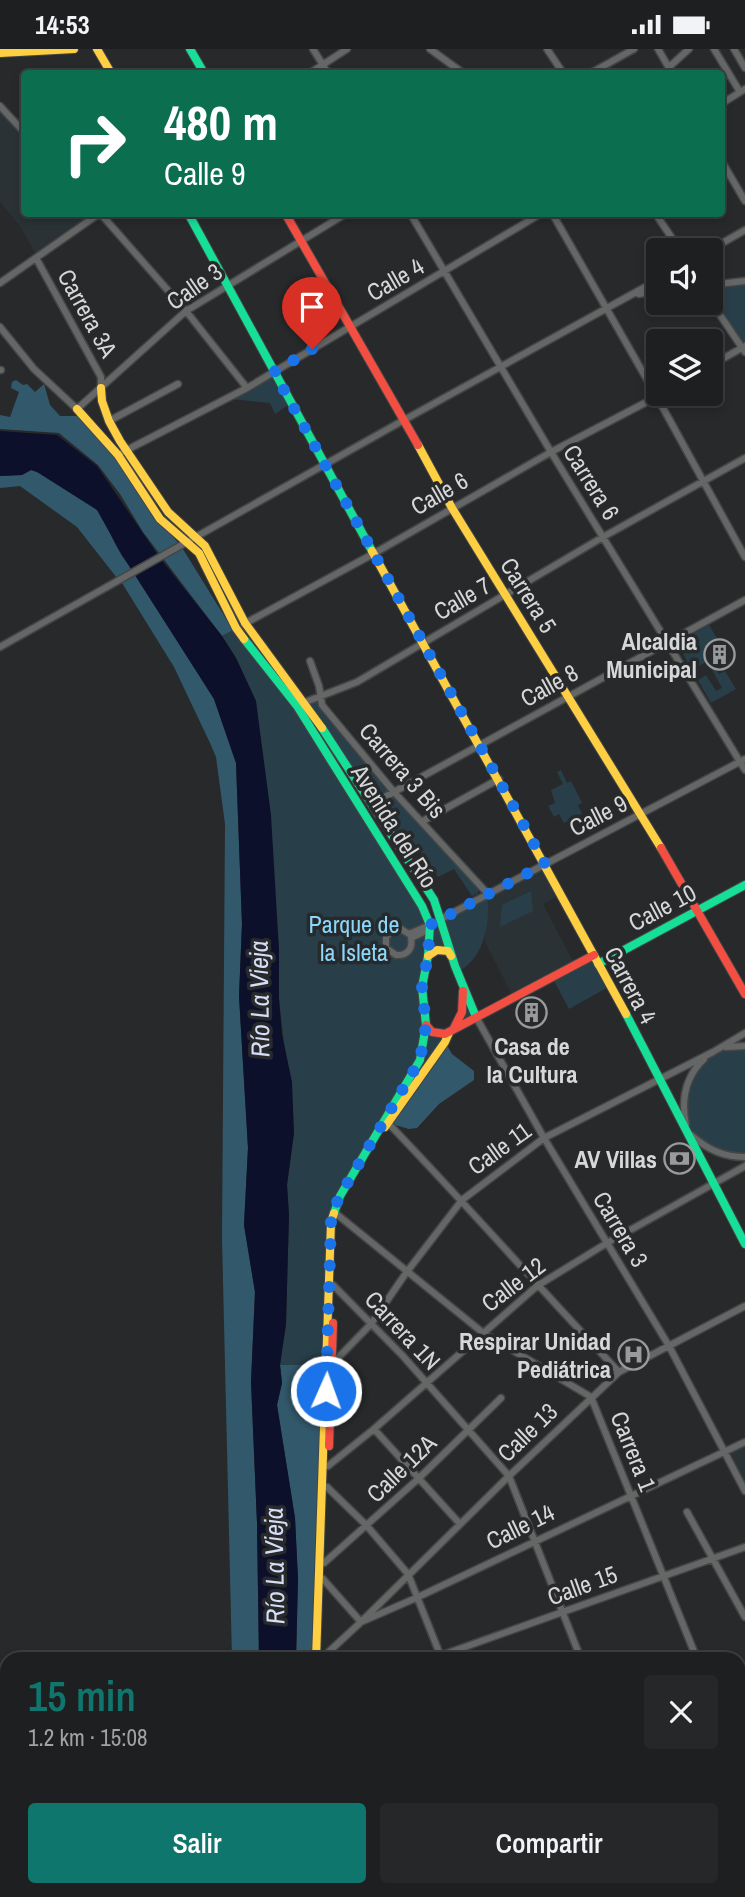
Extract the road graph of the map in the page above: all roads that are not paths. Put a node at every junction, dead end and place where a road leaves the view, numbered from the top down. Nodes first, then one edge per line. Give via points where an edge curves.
1 (74, 49) edge
2 (97, 49) edge
3 (190, 49) edge
4 (313, 49) edge
5 (348, 49) edge
6 (430, 49) edge
7 (547, 49) edge
8 (634, 49) edge
9 (658, 49) edge
10 (689, 49) edge
11 (714, 49) edge
12 (734, 49) edge
13 (0, 53) edge
14 (323, 65) junction
15 (745, 68) edge
16 (109, 70) edge
17 (202, 70) edge
18 (315, 70) edge
19 (326, 70) edge
20 (459, 70) edge
21 (561, 70) edge
22 (596, 70) edge
23 (668, 70) edge
24 (670, 70) edge
25 (742, 90) edge
26 (725, 101) edge
27 (0, 106) edge
28 (21, 129) edge
29 (725, 167) edge
30 (745, 201) edge
31 (94, 217) edge
32 (104, 217) edge
33 (190, 217) edge
34 (287, 217) edge
35 (341, 217) edge
36 (412, 217) edge
37 (535, 217) edge
38 (554, 217) edge
39 (658, 217) edge
40 (745, 230) edge
41 (672, 238) edge
42 (302, 242) junction
43 (723, 243) edge
44 (36, 258) junction
45 (445, 272) junction
46 (745, 281) edge
47 (0, 283) edge
48 (723, 284) edge
49 (226, 285) junction
50 (646, 287) edge
51 (646, 293) edge
52 (633, 294) junction
53 (606, 308) junction
54 (186, 311) junction
55 (720, 315) edge
56 (0, 327) edge
57 (350, 327) junction
58 (744, 349) edge
59 (723, 360) edge
60 (501, 366) junction
61 (274, 372) junction
62 (646, 372) edge
63 (178, 384) dead end
64 (101, 388) junction
65 (247, 388) junction
66 (646, 402) edge
67 (666, 406) edge
68 (77, 409) junction
69 (404, 420) junction
70 (109, 421) junction
71 (122, 452) junction
72 (551, 452) junction
73 (745, 458) edge
74 (324, 465) junction
75 (704, 482) junction
76 (452, 508) junction
77 (603, 537) junction
78 (187, 541) junction
79 (373, 554) junction
80 (745, 557) edge
81 (506, 594) junction
82 (745, 600) edge
83 (245, 623) junction
84 (236, 628) junction
85 (668, 641) junction
86 (422, 643) junction
87 (0, 647) edge
88 (310, 661) dead end
89 (320, 696) junction
90 (570, 696) junction
91 (301, 704) junction
92 (481, 745) junction
93 (743, 761) edge
94 (745, 770) edge
95 (499, 779) junction
96 (394, 792) junction
97 (372, 804) junction
98 (642, 814) junction
99 (423, 821) junction
100 (545, 864) junction
101 (745, 885) edge
102 (487, 894) junction
103 (697, 910) junction
104 (441, 919) junction
105 (430, 925) junction
106 (410, 936) junction
107 (428, 956) junction
108 (596, 960) junction
109 (453, 961) junction
110 (464, 987) joint
111 (745, 994) edge
112 (476, 1017) junction
113 (426, 1025) junction
114 (451, 1032) junction
115 (745, 1033) edge
116 (745, 1046) edge
117 (713, 1052) junction
118 (659, 1078) junction
119 (388, 1123) junction
120 (687, 1132) junction
121 (544, 1138) junction
122 (745, 1157) edge
123 (745, 1166) edge
124 (715, 1184) junction
125 (462, 1200) junction
126 (335, 1213) junction
127 (607, 1243) junction
128 (745, 1244) edge
129 (406, 1273) junction
130 (333, 1285) junction
131 (537, 1286) junction
132 (745, 1306) edge
133 (371, 1324) junction
134 (482, 1332) junction
135 (669, 1346) junction
136 (333, 1363) junction
137 (620, 1372) junction
138 (427, 1384) junction
139 (591, 1397) junction
140 (501, 1398) dead end
141 (374, 1429) junction
142 (468, 1430) junction
143 (745, 1442) edge
144 (725, 1452) junction
145 (328, 1467) junction
146 (509, 1476) junction
147 (418, 1479) junction
148 (327, 1487) junction
149 (745, 1491) edge
150 (631, 1494) junction
151 (688, 1512) dead end
152 (460, 1524) junction
153 (367, 1526) junction
154 (534, 1540) junction
155 (745, 1547) edge
156 (713, 1558) junction
157 (324, 1563) junction
158 (408, 1574) junction
159 (664, 1576) junction
160 (323, 1579) junction
161 (416, 1598) junction
162 (562, 1612) junction
163 (745, 1617) edge
164 (361, 1622) junction
165 (319, 1652) edge
166 (319, 1652) edge
167 (327, 1652) edge
168 (438, 1652) edge
169 (457, 1652) edge
170 (577, 1652) edge
171 (693, 1652) edge

1 - 13 main road
2 - 16 main road
3 - 17 main road
4 - 14 street
5 - 14 street
6 - 20 street
7 - 21 street
8 - 22 street
9 - 23 street
10 - 24 street
11 - 25 street
12 - 15 street
14 - 18 street
14 - 19 street
25 - 26 street
27 - 28 street
29 - 30 street
31 - 44 street
32 - 54 street
33 - 49 main road, Carrera 4
34 - 42 main road, Carrera 5
35 - 42 street, Calle 3
36 - 45 street, Carrera 6
37 - 45 street, Calle 4
38 - 53 street
39 - 41 street
40 - 43 street
42 - 49 street, Calle 3
42 - 57 main road, Carrera 5
44 - 47 street
44 - 64 street, Carrera 3A via 101,377
45 - 57 street, Calle 4
45 - 60 street, Carrera 6
46 - 48 street
49 - 54 street, Calle 3
49 - 61 main road, Carrera 4
50 - 52 street
51 - 52 street
52 - 53 street
53 - 60 street
53 - 62 street
54 - 64 street, Calle 3
54 - 65 street
55 - 58 street
56 - 68 street via 34,369
57 - 61 street, Calle 4
57 - 69 main road, Carrera 5
58 - 59 street
60 - 69 street
60 - 72 street, Carrera 6
61 - 65 street, Calle 4
61 - 74 main road, Carrera 4
63 - 70 street
64 - 68 street, Calle 3
64 - 70 main road, Avenida del Río
65 - 71 street, Calle 4
66 - 72 street, Calle 6
67 - 75 street
68 - 71 main road, Avenida del Río
69 - 74 street
69 - 76 main road, Carrera 5
70 - 71 main road, Avenida del Río
71 - 78 main road, Avenida del Río via 160,519
72 - 76 street, Calle 6
72 - 77 street, Carrera 6
73 - 75 street, Calle 7
74 - 78 street
74 - 79 main road, Carrera 4
75 - 77 street, Calle 7
75 - 80 street
76 - 79 street, Calle 6
76 - 81 main road, Carrera 5
77 - 81 street, Calle 7
77 - 85 street, Carrera 6
78 - 83 main road, Avenida del Río via 205,546
78 - 84 main road, Avenida del Río via 199,553
78 - 87 street
79 - 83 street, Calle 6
79 - 86 main road, Carrera 4
81 - 86 street, Calle 7
81 - 90 main road, Carrera 5
82 - 85 street, Calle 8
83 - 84 street, Calle 6
83 - 91 main road, Avenida del Río
84 - 91 main road, Avenida del Río
85 - 90 street, Calle 8
85 - 93 street, Carrera 6
86 - 89 street, Calle 7 via 357,682
86 - 92 main road, Carrera 4
88 - 89 street, Carrera 3 Bis
89 - 91 street, Calle 7
89 - 96 street, Carrera 3 Bis via 322,705
90 - 92 street, Calle 8
90 - 98 main road, Carrera 5
91 - 97 main road, Avenida del Río
91 - 105 main road, Avenida del Río
92 - 95 main road, Carrera 4
92 - 96 street, Calle 8
93 - 94 street, Carrera 6
93 - 98 street, Calle 9
95 - 99 street
95 - 100 main road, Carrera 4
96 - 97 street, Calle 8
96 - 99 street, Carrera 3 Bis
97 - 104 main road, Avenida del Río via 434,900
98 - 100 street, Calle 9
98 - 103 main road, Carrera 5
99 - 102 street, Carrera 3 Bis
100 - 102 street, Calle 9
100 - 108 main road, Carrera 4
101 - 103 main road, Calle 10
102 - 104 street, Calle 9
103 - 108 main road, Calle 10
103 - 111 main road, Carrera 5
104 - 105 main road, Calle 9
104 - 109 main road, Avenida del Río
105 - 106 street, Calle 9
105 - 107 main road, Avenida del Río
106 - 106 street via 401,929 392,930 386,948 396,955 405,954 411,947
107 - 109 main road via 448,951
107 - 113 main road, Avenida del Río via 422,987
108 - 112 main road, Calle 10
108 - 118 main road, Carrera 4
109 - 110 main road, Avenida del Río
109 - 114 main road, Avenida del Río via 464,996 462,1012
110 - 112 main road, Carrera 3
112 - 114 main road, Calle 10
112 - 121 street, Carrera 3
113 - 114 main road via 436,1034
113 - 126 main road, Avenida del Río via 420,1060 338,1199
114 - 119 main road, Avenida del Río
115 - 117 street, Calle 11
116 - 117 street
117 - 118 street, Calle 11
117 - 120 street via 694,1070 686,1086
118 - 120 main road, Carrera 4
118 - 121 street, Calle 11
119 - 125 street
119 - 126 main road, Avenida del Río
120 - 122 street via 714,1151
120 - 124 main road, Carrera 4
121 - 125 street, Calle 11
121 - 127 street, Carrera 3
123 - 124 street, Calle 12
124 - 127 street, Calle 12
124 - 128 main road, Carrera 4
125 - 129 street, Calle 11
125 - 131 street
126 - 129 street, Carrera 1
126 - 130 main road, Avenida del Río
126 - 165 main road, Avenida del Río
127 - 131 street, Calle 12
127 - 135 street, Carrera 3
129 - 133 street, Calle 11
129 - 134 street, Carrera 1
130 - 133 street, Carrera 1N
130 - 136 main road, Avenida del Río
131 - 134 street, Calle 12
131 - 137 street
132 - 135 street, Calle 13
133 - 136 street, Calle 11
133 - 138 street, Carrera 1N
134 - 138 street, Calle 12
134 - 139 street, Carrera 1
135 - 137 street, Calle 13
135 - 144 street, Carrera 3
136 - 145 main road, Avenida del Río
137 - 139 street, Calle 13
138 - 141 street, Calle 12
138 - 142 street, Carrera 1N
139 - 146 street, Calle 13
139 - 150 street, Carrera 1
140 - 142 street, Calle 12A
141 - 145 street, Calle 12
141 - 147 street
142 - 146 street, Carrera 1N
142 - 147 street, Calle 12A
143 - 144 street, Calle 14
144 - 149 street, Carrera 3
144 - 150 street, Calle 14
145 - 148 main road, Avenida del Río
146 - 152 street, Calle 13
146 - 154 street, Carrera 1N
147 - 152 street
147 - 153 street, Calle 12A
148 - 153 street
148 - 157 main road, Avenida del Río
150 - 154 street, Calle 14
150 - 159 street, Carrera 1
151 - 156 street
152 - 158 street, Calle 13
153 - 157 street, Calle 12A
153 - 158 street
154 - 161 street, Calle 14
154 - 162 street, Carrera 1N
155 - 156 street, Calle 15
156 - 159 street, Calle 15
156 - 163 street
157 - 160 main road, Avenida del Río
158 - 161 street
158 - 164 street, Calle 13
159 - 162 street, Calle 15
159 - 171 street, Carrera 1
160 - 164 street
160 - 166 main road, Avenida del Río
161 - 164 street, Calle 14
161 - 168 street
162 - 169 street, Calle 15
162 - 170 street, Carrera 1N
164 - 167 street, Calle 14

